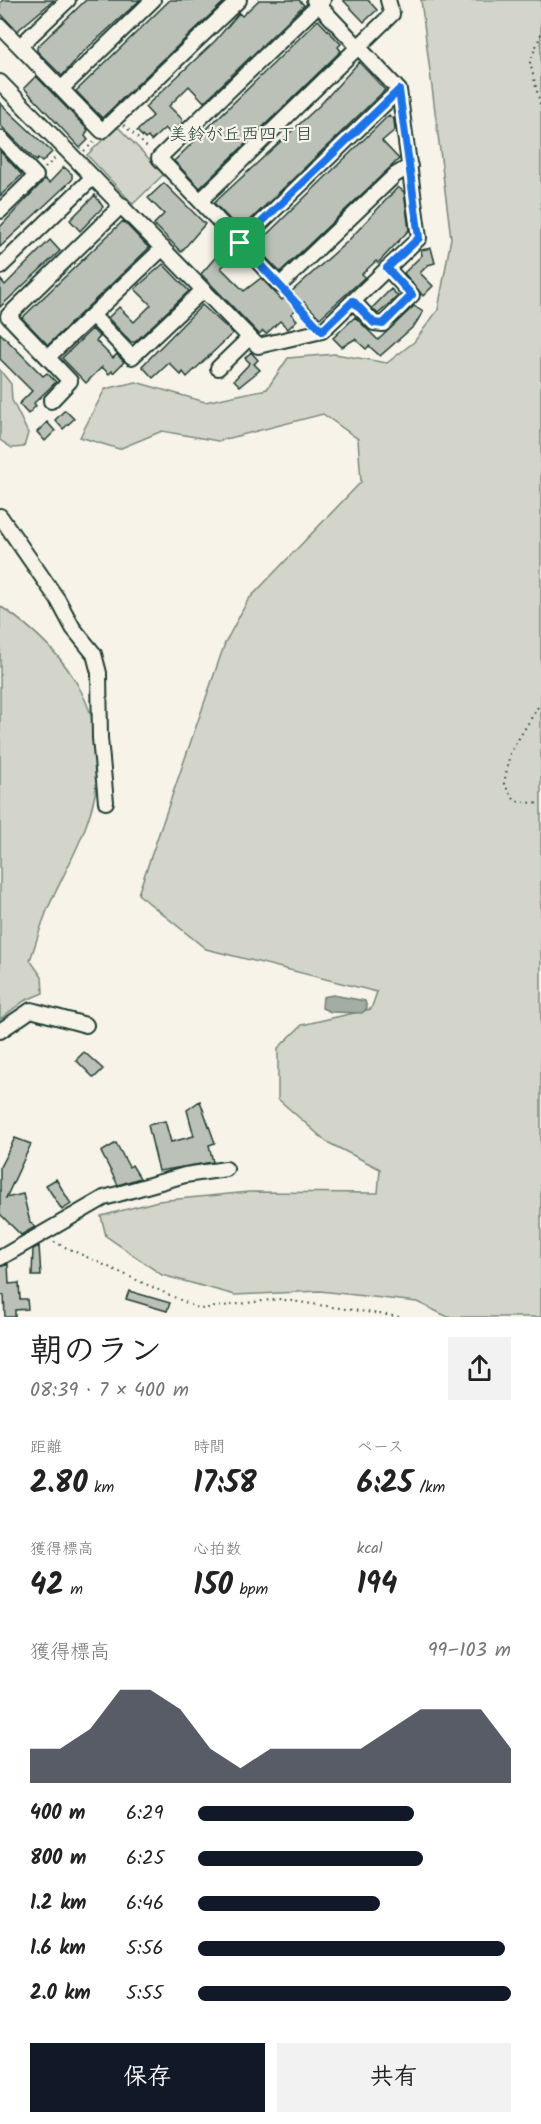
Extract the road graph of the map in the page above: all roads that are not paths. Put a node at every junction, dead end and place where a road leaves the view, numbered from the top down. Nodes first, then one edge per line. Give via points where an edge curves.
1 (68, 0) edge
2 (153, 0) edge
3 (239, 0) edge
4 (388, 0) edge
5 (318, 2) edge
6 (0, 26) edge
7 (20, 46) junction
8 (358, 46) junction
9 (0, 82) edge
10 (61, 89) junction
11 (399, 90) junction
12 (0, 138) edge
13 (410, 166) junction
14 (92, 178) junction
15 (200, 201) junction
16 (122, 205) junction
17 (0, 211) edge
18 (240, 243) junction
19 (163, 248) junction
20 (0, 267) edge
21 (387, 268) junction
22 (203, 290) junction
23 (353, 301) junction
24 (93, 316) junction
25 (249, 338) junction
26 (48, 357) junction
27 (218, 368) dead end
28 (51, 401) dead end
29 (0, 516) edge
30 (106, 802) dead end
31 (86, 1025) dead end
32 (0, 1031) edge
33 (226, 1169) dead end
34 (0, 1257) edge

1 - 7 street
2 - 10 street
3 - 10 street via 102,131
4 - 8 street via 392,14
5 - 8 street
5 - 15 street via 159,158
6 - 7 street
7 - 10 street
8 - 11 street
8 - 15 street
9 - 14 street
11 - 13 street
11 - 18 street
12 - 17 street via 36,176
13 - 18 street via 395,175 280,285
13 - 21 street via 419,238
14 - 16 street
14 - 20 street
15 - 18 street
16 - 19 street
16 - 26 street via 8,316
19 - 22 street
19 - 24 street
21 - 23 street
21 - 23 street via 412,295 383,324 374,323
22 - 24 street via 132,357
22 - 25 street
23 - 25 street via 322,331 258,346
24 - 26 street
25 - 27 street
26 - 28 street via 70,381
29 - 30 street via 94,654 99,673
31 - 32 street via 31,1010
33 - 34 street via 185,1175 104,1198

